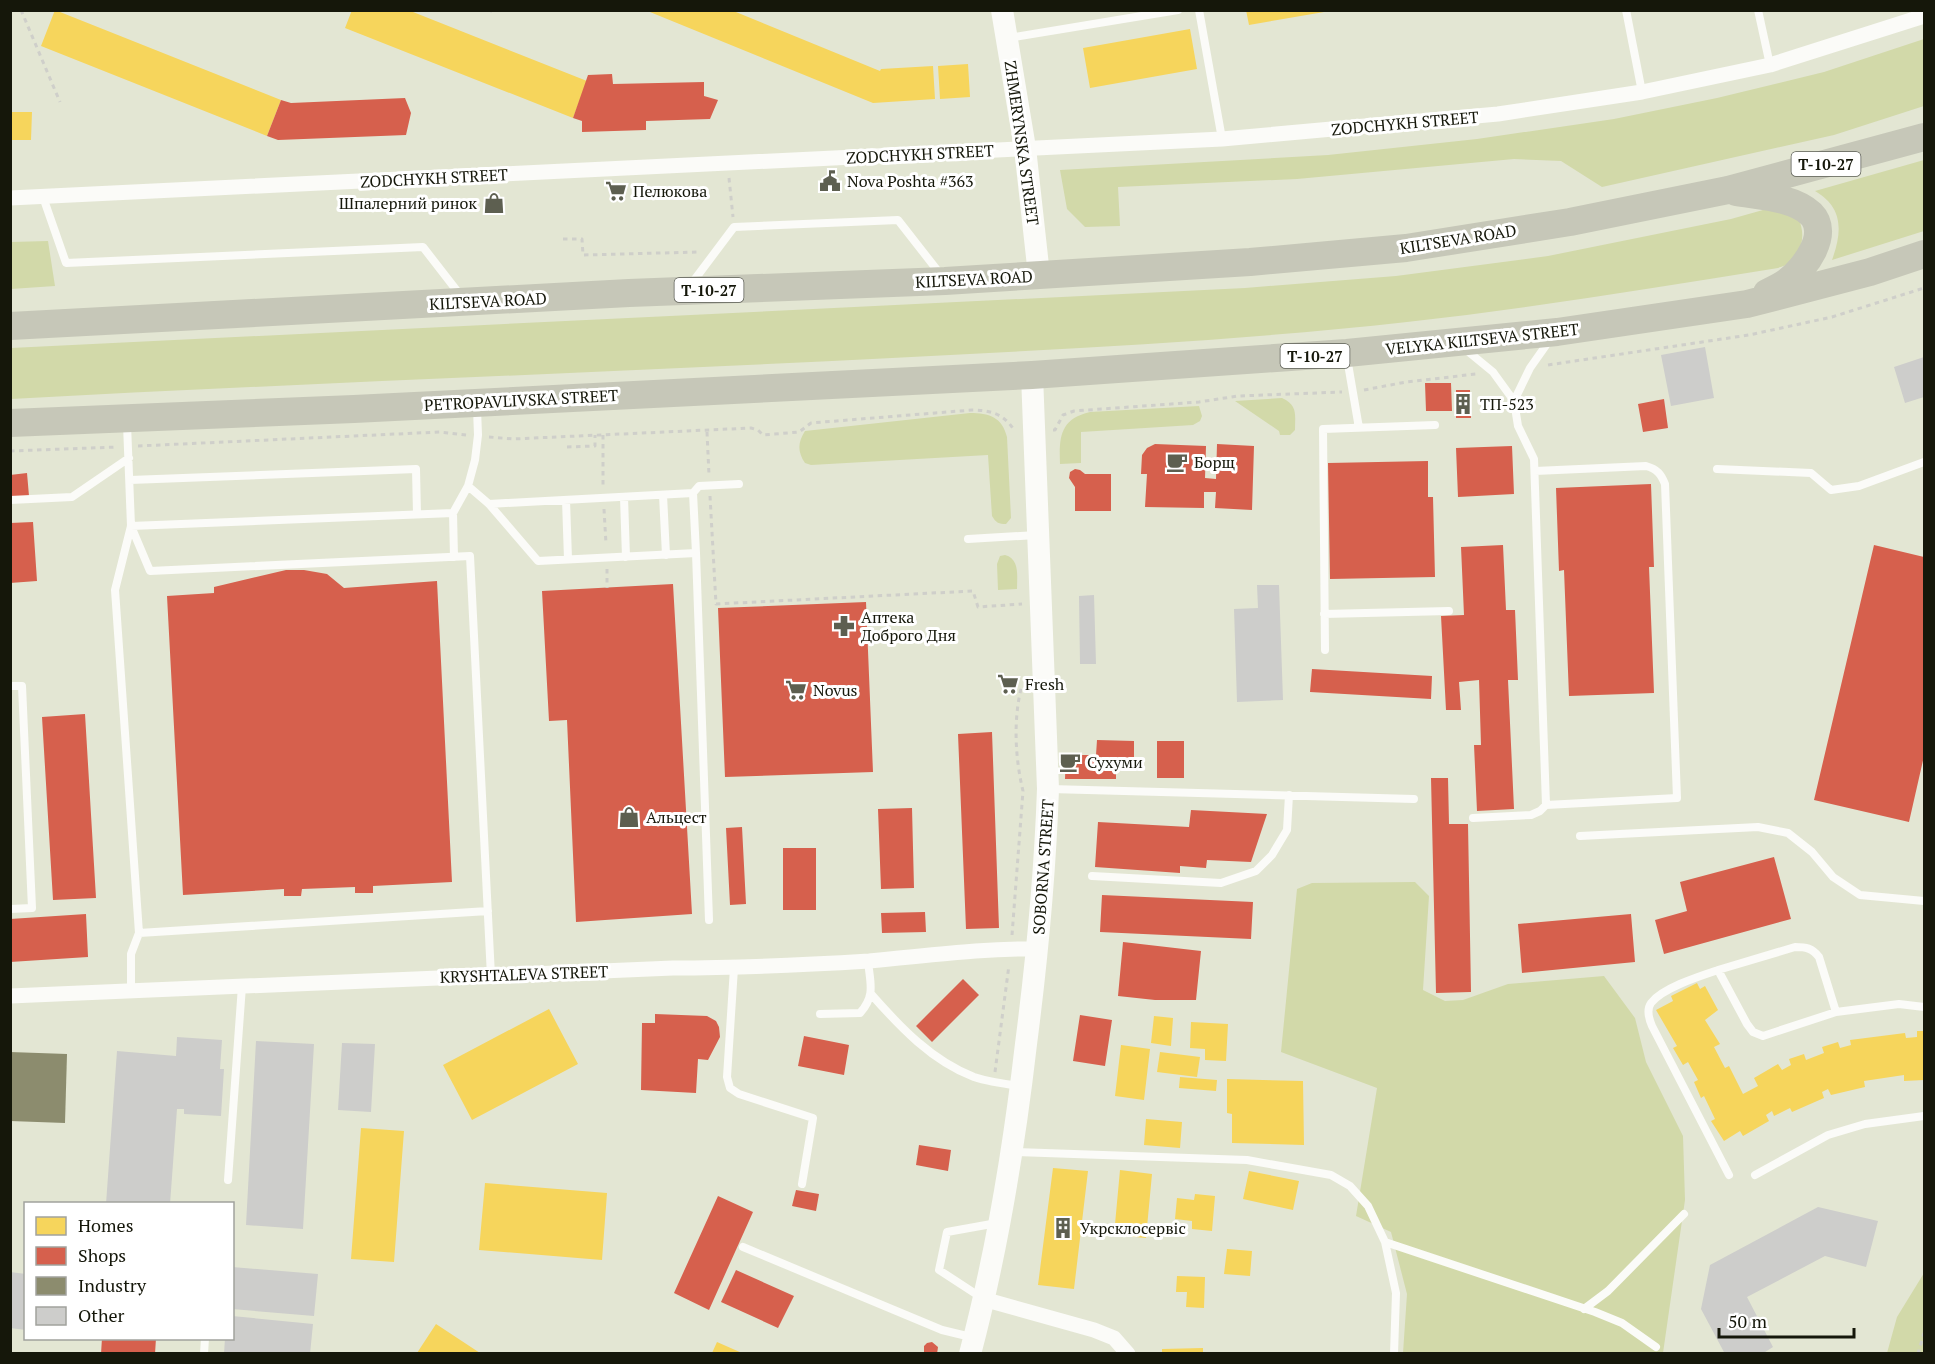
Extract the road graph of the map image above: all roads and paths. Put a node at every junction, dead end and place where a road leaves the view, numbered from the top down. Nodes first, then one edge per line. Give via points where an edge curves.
1 (21, 10) edge
2 (1002, 10) edge
3 (1178, 10) edge
4 (1199, 10) edge
5 (1626, 10) edge
6 (1758, 10) edge
7 (1924, 16) edge
8 (1007, 38) junction
9 (1770, 65) junction
10 (1642, 92) junction
11 (60, 102) dead end
12 (1924, 137) edge
13 (1222, 139) junction
14 (1025, 148) junction
15 (728, 164) junction
16 (1728, 190) junction
17 (44, 197) junction
18 (10, 198) edge
19 (734, 227) junction
20 (563, 239) dead end
21 (715, 252) junction
22 (1924, 254) edge
23 (1039, 275) junction
24 (945, 281) junction
25 (1924, 288) edge
26 (685, 291) junction
27 (466, 302) junction
28 (1747, 304) junction
29 (10, 326) edge
30 (1557, 332) junction
31 (1456, 343) junction
32 (1347, 353) junction
33 (1530, 368) junction
34 (1493, 372) junction
35 (1032, 375) junction
36 (1352, 392) junction
37 (1514, 401) junction
38 (477, 402) junction
39 (10, 423) edge
40 (1435, 425) dead end
41 (1359, 428) junction
42 (1035, 430) junction
43 (707, 432) junction
44 (127, 433) junction
45 (478, 435) junction
46 (595, 435) junction
47 (567, 447) dead end
48 (10, 451) edge
49 (129, 458) junction
50 (1924, 462) edge
51 (1716, 469) dead end
52 (1535, 471) junction
53 (130, 480) junction
54 (739, 484) dead end
55 (468, 486) junction
56 (710, 486) junction
57 (693, 493) junction
58 (663, 495) junction
59 (624, 497) junction
60 (10, 500) edge
61 (566, 500) junction
62 (489, 504) junction
63 (453, 513) junction
64 (417, 514) junction
65 (131, 526) junction
66 (1038, 535) junction
67 (968, 539) dead end
68 (696, 553) junction
69 (666, 555) junction
70 (626, 556) junction
71 (454, 557) junction
72 (568, 560) junction
73 (1022, 593) dead end
74 (1449, 611) dead end
75 (1324, 614) junction
76 (1325, 650) dead end
77 (1023, 681) dead end
78 (10, 686) edge
79 (1048, 789) junction
80 (1289, 795) junction
81 (1414, 799) dead end
82 (1546, 805) junction
83 (1473, 818) dead end
84 (1580, 836) dead end
85 (1092, 876) dead end
86 (1924, 902) edge
87 (10, 909) edge
88 (488, 911) junction
89 (709, 920) dead end
90 (139, 933) junction
91 (1011, 948) junction
92 (1038, 949) junction
93 (868, 961) junction
94 (734, 968) junction
95 (1718, 970) junction
96 (490, 976) junction
97 (242, 986) junction
98 (131, 990) junction
99 (871, 994) junction
100 (10, 996) edge
101 (1924, 1006) edge
102 (1836, 1012) junction
103 (820, 1014) dead end
104 (994, 1082) junction
105 (1021, 1086) junction
106 (1924, 1116) edge
107 (1011, 1152) junction
108 (1729, 1175) dead end
109 (1755, 1175) dead end
110 (228, 1180) dead end
111 (802, 1184) dead end
112 (1684, 1214) dead end
113 (998, 1223) junction
114 (1385, 1242) junction
115 (743, 1247) dead end
116 (983, 1299) junction
117 (1584, 1309) junction
118 (1924, 1333) edge
119 (972, 1346) edge
120 (1656, 1347) dead end
121 (1128, 1353) edge
122 (1394, 1353) edge
123 (1918, 1353) edge

1 - 11 path
2 - 8 main road, ZHMERYNSKA STREET
3 - 8 lane
4 - 13 lane
5 - 10 lane
6 - 9 lane
7 - 9 street, ZODCHYKH STREET
8 - 14 main road, ZHMERYNSKA STREET
9 - 10 street, ZODCHYKH STREET
10 - 13 street, ZODCHYKH STREET via 1498,114
12 - 16 highway, KILTSEVA ROAD / Т-10-27
13 - 14 street, ZODCHYKH STREET
14 - 15 street, ZODCHYKH STREET
14 - 23 main road, ZHMERYNSKA STREET
15 - 17 street, ZODCHYKH STREET
15 - 19 path
16 - 23 highway, KILTSEVA ROAD / Т-10-27 via 1570,222 1406,248
16 - 28 highway via 1800,207 1811,214 1818,231 1810,256 1798,272
17 - 18 street, ZODCHYKH STREET
17 - 27 lane via 66,263 423,248
19 - 21 lane
19 - 24 lane via 898,220
20 - 21 path via 582,239 583,255
21 - 26 lane
22 - 28 highway, VELYKA KILTSEVA STREET / Т-10-27
23 - 24 highway, KILTSEVA ROAD / Т-10-27
24 - 26 highway, KILTSEVA ROAD / Т-10-27
25 - 33 path via 1832,317 1749,335
26 - 27 highway, KILTSEVA ROAD / Т-10-27
27 - 29 highway, KILTSEVA ROAD / Т-10-27
28 - 30 highway, VELYKA KILTSEVA STREET / Т-10-27
30 - 31 highway, VELYKA KILTSEVA STREET / Т-10-27
30 - 33 lane
31 - 32 highway, VELYKA KILTSEVA STREET / Т-10-27
31 - 34 lane
32 - 35 highway, VELYKA KILTSEVA STREET / Т-10-27
32 - 36 lane
33 - 37 lane
34 - 36 path
34 - 37 lane
35 - 38 highway, PETROPAVLIVSKA STREET / Т-10-27
35 - 42 main road, SOBORNA STREET
36 - 41 lane
36 - 42 path via 1238,396 1074,411 1063,416 1055,430
37 - 52 lane via 1518,426 1531,449
38 - 44 highway, PETROPAVLIVSKA STREET / Т-10-27
38 - 45 lane
39 - 44 highway, PETROPAVLIVSKA STREET / Т-10-27
40 - 41 lane
41 - 75 lane via 1323,429
42 - 43 path via 1015,431 996,414 972,410 812,423 799,432 763,435 751,428
42 - 66 main road, SOBORNA STREET
43 - 46 path
43 - 56 path
44 - 45 path
44 - 48 path
44 - 49 lane
45 - 46 path via 513,439
45 - 55 lane
46 - 47 path via 595,446
49 - 53 lane
49 - 60 lane via 72,497
50 - 51 lane via 1859,486 1831,490 1811,473
52 - 82 lane
52 - 82 lane via 1646,466 1661,475 1665,484 1675,735 1677,798
53 - 64 lane via 416,469
53 - 65 lane
54 - 56 lane
55 - 62 lane
55 - 63 lane
56 - 57 lane via 699,486
56 - 73 path via 716,604 973,591 978,607 1023,604
57 - 58 lane
57 - 68 lane
58 - 59 lane
58 - 69 lane
59 - 61 lane
59 - 70 lane
61 - 62 lane
61 - 72 lane
62 - 72 lane via 538,561
63 - 64 lane
63 - 71 lane
64 - 65 lane
65 - 71 lane via 150,571
65 - 90 lane via 116,590
66 - 67 lane
66 - 79 main road, SOBORNA STREET
68 - 69 lane
68 - 89 lane
69 - 70 lane
70 - 72 lane
71 - 88 lane via 470,556
74 - 75 lane
75 - 76 lane
77 - 91 path via 1017,721 1023,791
78 - 87 lane via 22,686 32,908
79 - 80 lane
79 - 92 main road, SOBORNA STREET
80 - 81 lane
80 - 85 lane via 1287,830 1272,855 1256,871 1221,882
82 - 83 lane via 1531,815
84 - 86 lane via 1758,827 1788,833 1812,852 1833,877 1860,895
88 - 90 lane
88 - 96 lane
90 - 98 lane via 131,954
91 - 92 street, KRYSHTALEVA STREET
91 - 93 street, KRYSHTALEVA STREET
91 - 104 path
92 - 105 main road, SOBORNA STREET
93 - 94 street, KRYSHTALEVA STREET
93 - 99 lane
94 - 96 street, KRYSHTALEVA STREET
94 - 111 lane via 727,1077 730,1088 813,1118
95 - 102 lane via 1753,1032 1763,1035
95 - 102 lane via 1805,947 1819,957
95 - 108 lane via 1666,992 1651,1004 1648,1015
96 - 97 street, KRYSHTALEVA STREET
97 - 98 street, KRYSHTALEVA STREET
97 - 110 lane
98 - 100 street, KRYSHTALEVA STREET
99 - 103 lane via 860,1013
99 - 104 lane via 928,1051 958,1070
101 - 102 lane via 1899,1004
104 - 105 lane
105 - 107 main road, SOBORNA STREET
106 - 109 lane via 1865,1124 1828,1135
107 - 113 main road, SOBORNA STREET
107 - 114 lane via 1247,1160 1331,1175 1350,1186 1368,1206
112 - 117 lane via 1608,1291
113 - 116 main road, SOBORNA STREET
113 - 116 lane via 947,1232 939,1270
114 - 117 lane
114 - 122 lane via 1396,1293
115 - 119 lane
116 - 119 main road, SOBORNA STREET
116 - 121 street via 1094,1330 1114,1338
117 - 120 lane via 1622,1323
118 - 123 path

